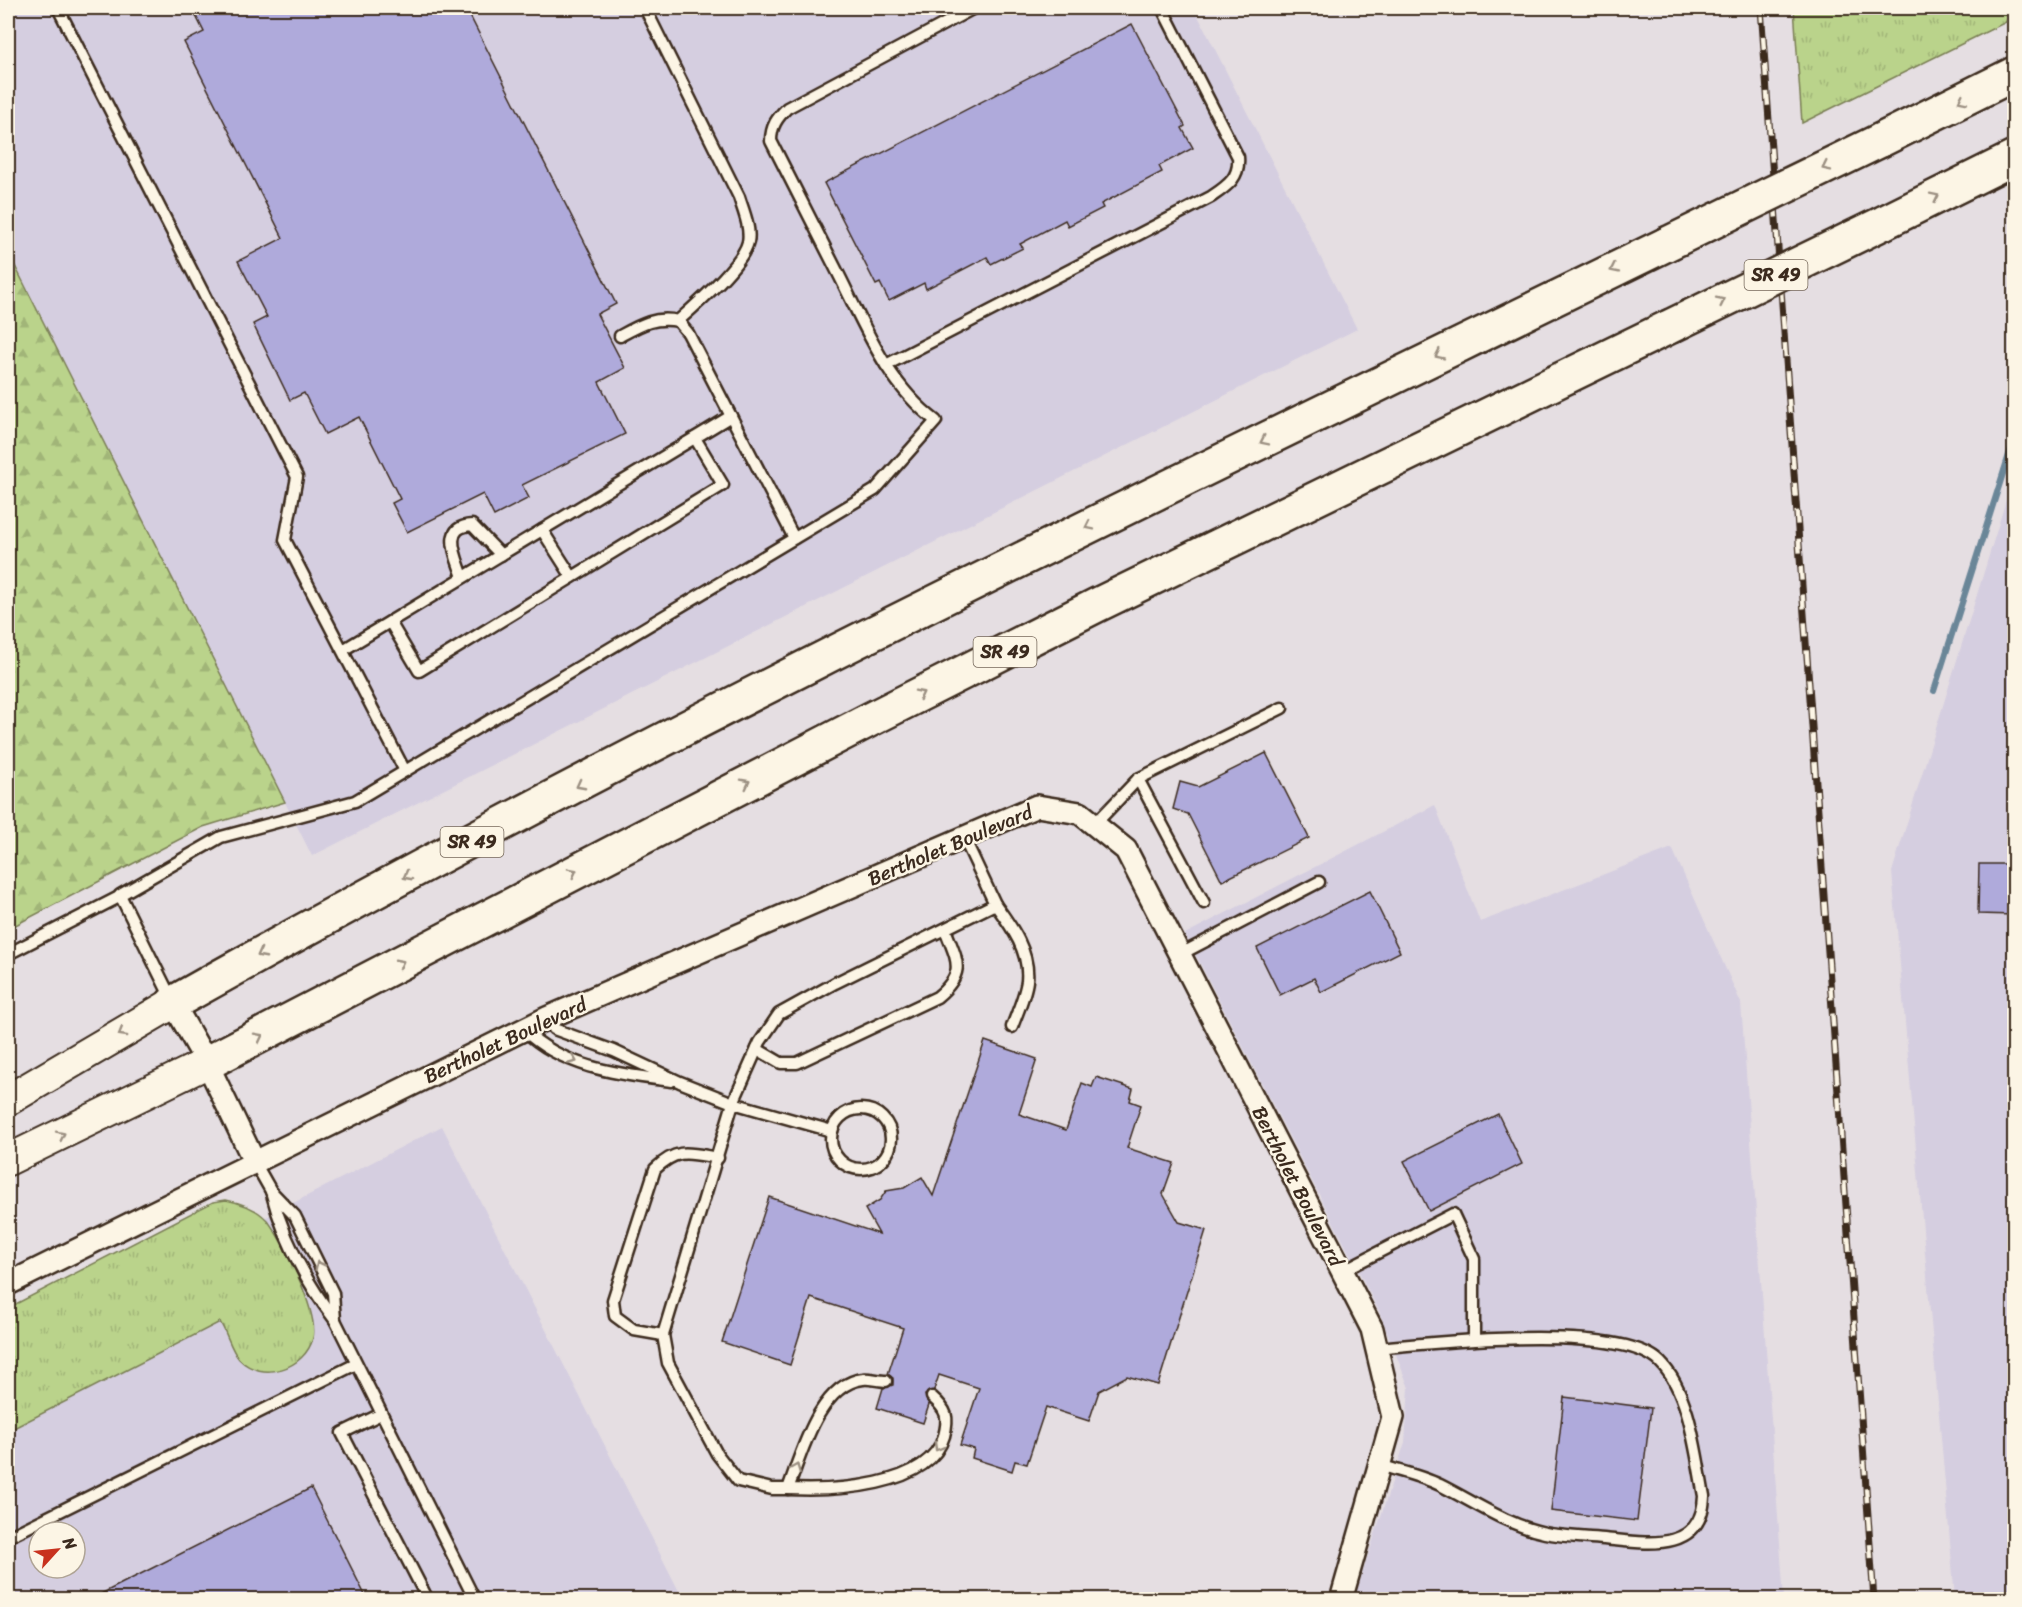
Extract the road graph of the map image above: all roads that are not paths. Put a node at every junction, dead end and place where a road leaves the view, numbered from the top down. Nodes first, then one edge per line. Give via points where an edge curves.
1 (58, 8) edge
2 (645, 8) edge
3 (974, 8) edge
4 (1162, 8) edge
5 (2014, 74) edge
6 (2014, 158) edge
7 (678, 321) junction
8 (620, 336) dead end
9 (885, 365) junction
10 (731, 416) junction
11 (694, 438) junction
12 (542, 530) junction
13 (794, 538) junction
14 (501, 555) junction
15 (464, 577) junction
16 (572, 578) junction
17 (390, 622) junction
18 (343, 650) junction
19 (1282, 708) dead end
20 (405, 771) junction
21 (1138, 779) junction
22 (1095, 824) junction
23 (964, 838) junction
24 (1319, 882) dead end
25 (121, 896) junction
26 (1204, 903) dead end
27 (995, 904) junction
28 (945, 929) junction
29 (8, 954) edge
30 (1179, 955) junction
31 (173, 1003) junction
32 (547, 1018) junction
33 (1012, 1027) dead end
34 (524, 1030) junction
35 (757, 1049) junction
36 (207, 1063) junction
37 (680, 1082) junction
38 (8, 1100) edge
39 (733, 1104) junction
40 (832, 1131) junction
41 (718, 1158) junction
42 (8, 1160) edge
43 (254, 1161) junction
44 (271, 1191) junction
45 (1342, 1270) junction
46 (8, 1284) edge
47 (335, 1320) junction
48 (663, 1335) junction
49 (1474, 1340) junction
50 (1376, 1348) junction
51 (356, 1364) junction
52 (886, 1381) dead end
53 (932, 1397) dead end
54 (381, 1414) junction
55 (1379, 1465) junction
56 (788, 1489) junction
57 (8, 1537) edge
58 (428, 1599) edge
59 (475, 1599) edge
60 (1341, 1599) edge

1 - 18 lane via 297,477 285,540
2 - 7 lane via 739,197 746,220 748,241 741,256
3 - 9 lane via 787,108 771,130 771,141
4 - 9 lane via 1238,157 1236,177 1211,197
5 -> 31 highway, SR 49, bridge via 840,651
36 -> 6 highway, SR 49, bridge via 1107,600
7 - 8 lane via 649,320
7 - 10 lane
9 - 13 lane via 915,405 936,421 875,490
10 - 11 lane
10 - 13 lane
11 - 12 lane
11 - 16 lane via 723,485
12 - 14 lane
12 - 16 lane
13 - 20 lane
14 - 15 lane
14 - 15 lane via 472,525 457,528 452,544
15 - 17 lane
16 - 17 lane via 419,671
17 - 18 lane
18 - 20 lane
19 - 21 lane
20 - 25 lane via 355,801 222,837
21 - 22 lane
21 - 26 lane
22 - 23 street, Bertholet Boulevard via 1080,813 1037,806
22 - 30 street, Bertholet Boulevard via 1126,850
23 - 27 lane
23 - 32 street, Bertholet Boulevard
24 - 30 lane
25 - 29 lane
25 - 31 lane
27 - 28 lane
27 - 33 lane via 1017,935 1024,955 1027,981
28 - 35 lane via 778,1014
28 - 35 lane via 959,966 954,983 937,997 797,1063 781,1063
30 - 45 street, Bertholet Boulevard
31 - 36 street
31 -> 38 main road, SR 49
32 - 34 street, Bertholet Boulevard
32 - 37 lane via 554,1029 615,1050
34 -> 37 lane via 540,1046 603,1072
34 - 43 street, Bertholet Boulevard
35 - 39 lane
42 -> 36 main road, SR 49
36 - 43 street
37 - 39 lane
39 - 40 lane
39 - 41 lane
40 - 40 lane via 839,1159 856,1168 875,1165 888,1151 891,1141 886,1122 871,1111 851,1110 836,1122
41 - 48 lane
41 - 48 lane via 685,1152 669,1156 655,1169 613,1300 615,1316 634,1330
43 - 44 lane
43 - 46 street, Bertholet Boulevard
44 - 47 lane via 280,1224 319,1300
47 -> 44 lane via 333,1293 295,1216
45 - 49 lane via 1453,1214 1474,1259
45 - 50 street, Bertholet Boulevard via 1372,1329
47 - 51 lane
48 - 56 lane via 668,1363 717,1454 738,1481
49 - 50 lane
49 - 55 lane via 1585,1339 1641,1350 1660,1362 1677,1386 1704,1496 1704,1513 1694,1527 1678,1539 1655,1544 1544,1533 1480,1509 1439,1484
50 - 55 street, Bertholet Boulevard via 1393,1417
51 - 54 lane
51 - 57 lane
56 -> 52 lane via 824,1403 841,1388 862,1379
53 -> 56 lane via 945,1408 948,1421 941,1446 926,1464 903,1476 864,1484 819,1491
54 - 58 lane via 342,1433
54 - 59 lane
55 - 60 street, Bertholet Boulevard

